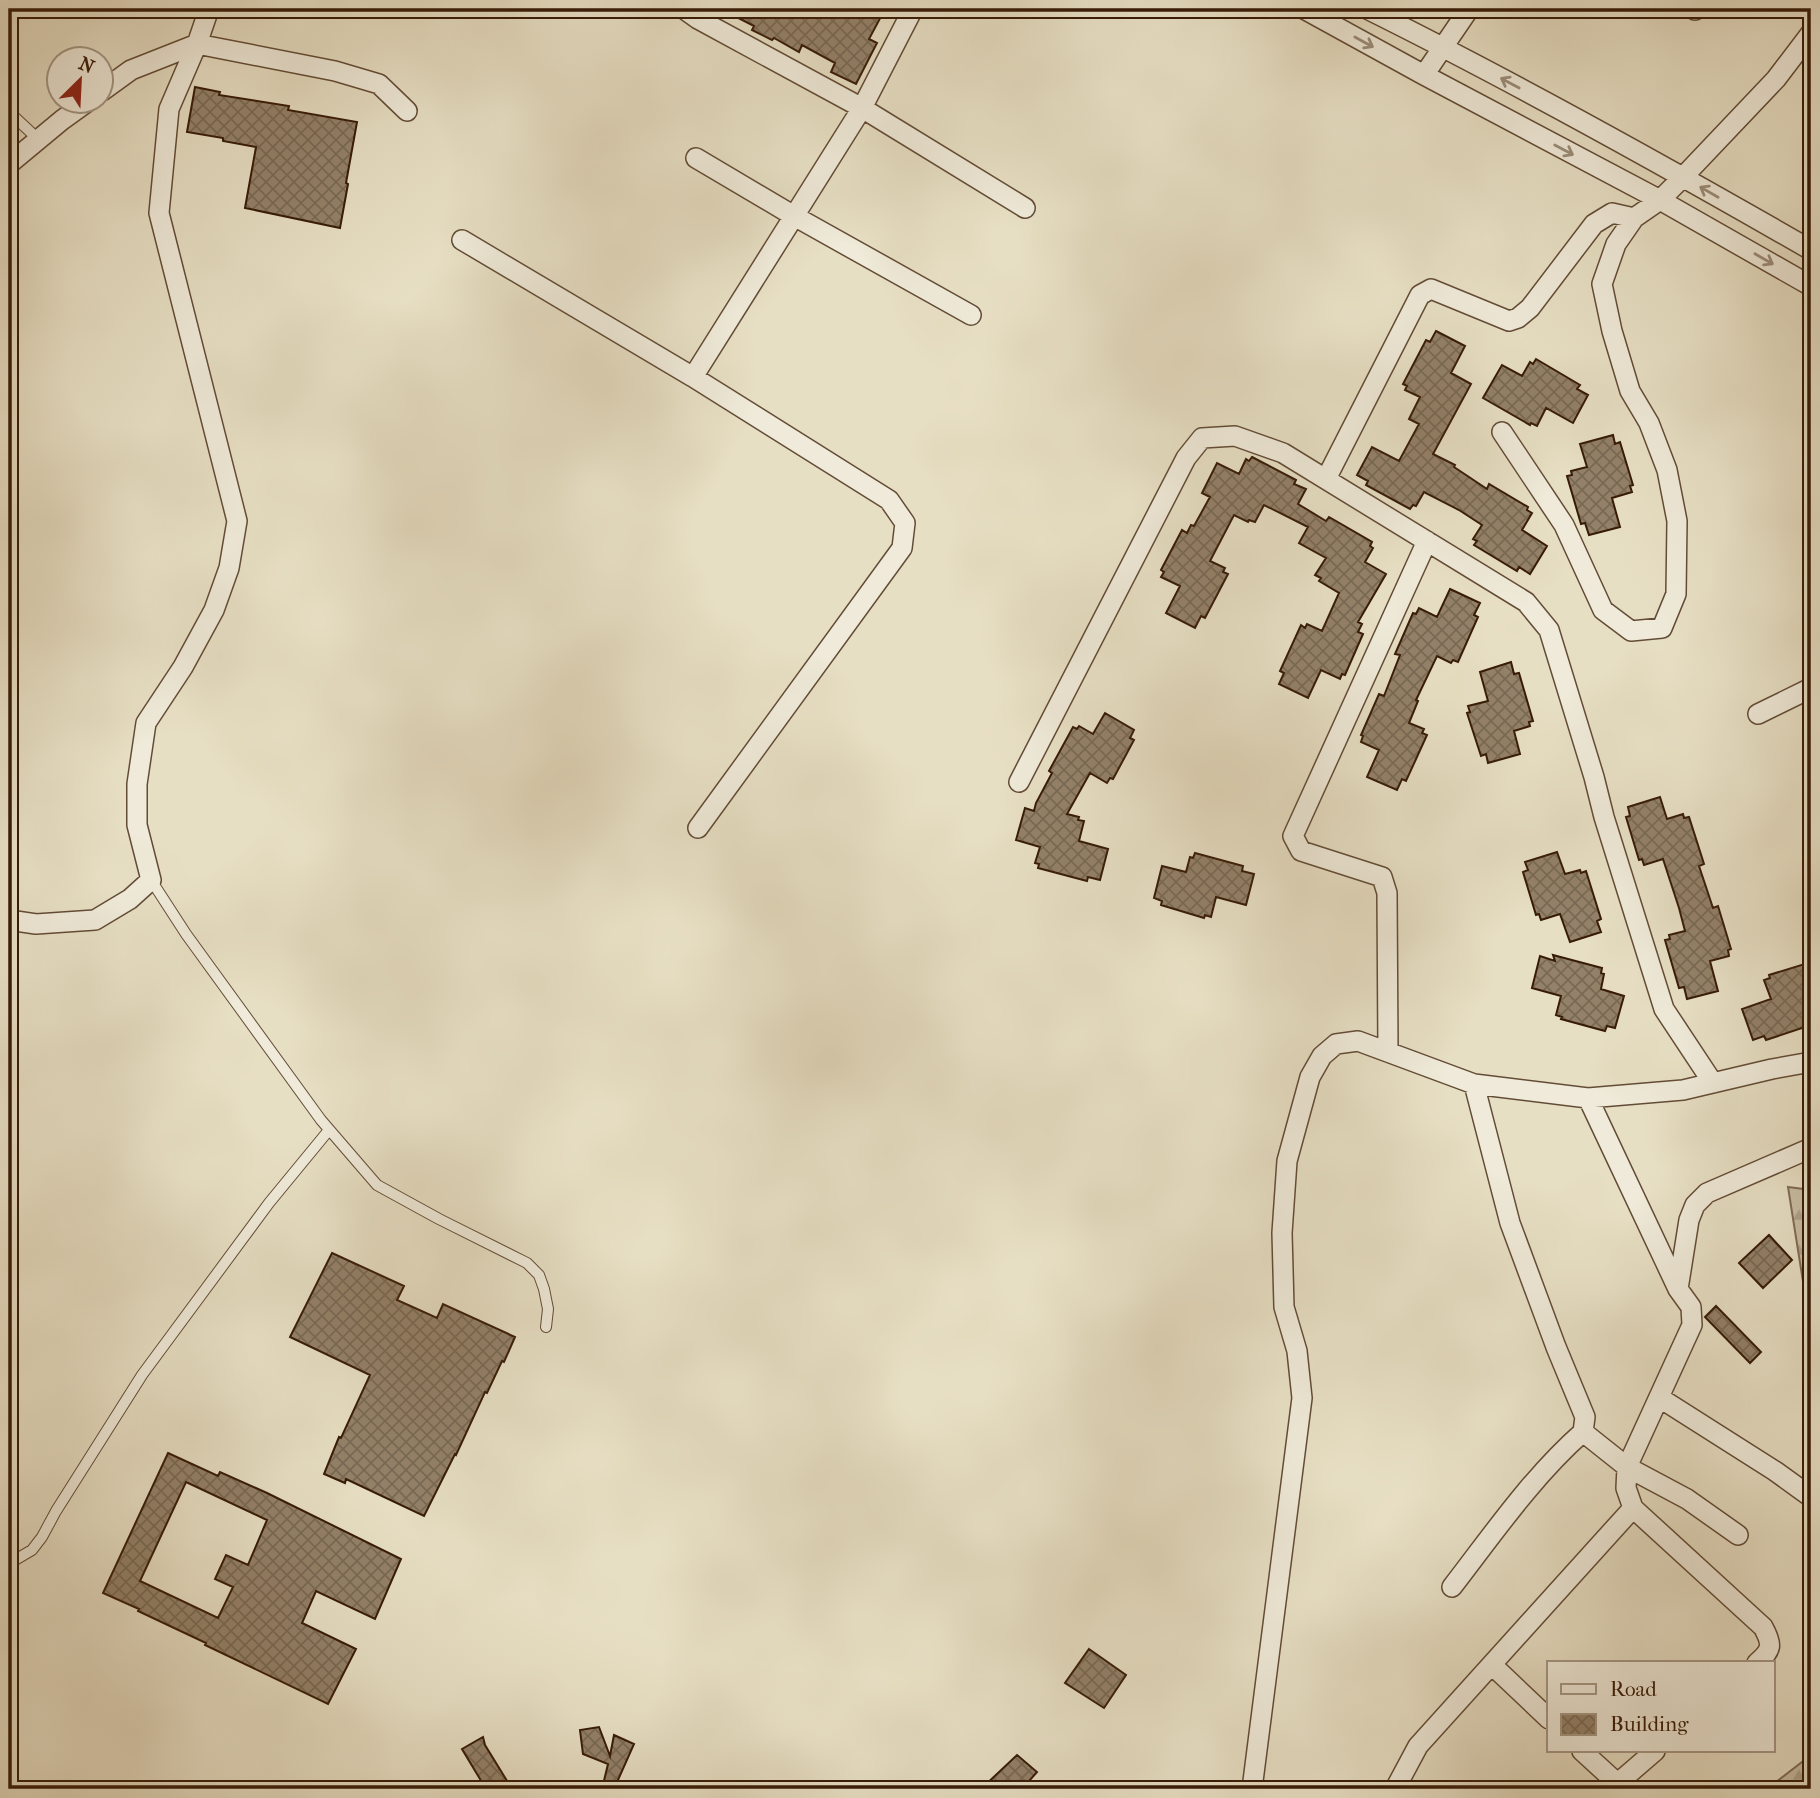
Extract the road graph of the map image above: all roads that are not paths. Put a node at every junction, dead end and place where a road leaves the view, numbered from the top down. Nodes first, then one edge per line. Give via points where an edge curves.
1 (209, 9) edge
2 (684, 9) edge
3 (913, 9) edge
4 (1304, 9) edge
5 (1367, 9) edge
6 (1469, 9) edge
7 (1811, 33) edge
8 (197, 44) junction
9 (1443, 47) junction
10 (1424, 75) junction
11 (116, 81) edge
12 (862, 108) junction
13 (407, 111) dead end
14 (9, 112) edge
15 (68, 116) edge
16 (38, 139) junction
17 (696, 158) dead end
18 (9, 164) edge
19 (1683, 177) junction
20 (1661, 200) junction
21 (1024, 208) dead end
22 (794, 216) junction
23 (1634, 218) junction
24 (462, 240) dead end
25 (1811, 250) edge
26 (1811, 286) edge
27 (971, 315) dead end
28 (693, 377) junction
29 (1502, 432) dead end
30 (1326, 479) junction
31 (1427, 541) junction
32 (1811, 688) edge
33 (1758, 714) dead end
34 (1019, 782) dead end
35 (698, 828) dead end
36 (151, 880) junction
37 (9, 920) edge
38 (1388, 1052) junction
39 (1811, 1062) edge
40 (1713, 1083) junction
41 (1474, 1084) junction
42 (1588, 1098) junction
43 (330, 1130) junction
44 (1811, 1148) edge
45 (1678, 1289) junction
46 (546, 1327) dead end
47 (1660, 1398) junction
48 (1583, 1432) junction
49 (1627, 1467) junction
50 (1811, 1497) edge
51 (1633, 1508) junction
52 (1738, 1535) dead end
53 (9, 1561) edge
54 (1452, 1587) dead end
55 (1759, 1661) edge
56 (1492, 1665) junction
57 (1547, 1717) edge
58 (1583, 1752) edge
59 (1654, 1752) edge
60 (1614, 1786) edge
61 (1252, 1789) edge
62 (1395, 1789) edge

1 - 8 street
2 - 12 street
3 - 12 street
4 -> 10 street
5 - 9 street
6 - 9 street
7 - 19 street via 1776,79
8 - 11 street via 131,70
8 - 13 street via 379,84
8 - 36 street via 169,109 159,213 237,521 229,568 214,610 146,723 137,784 137,825
9 - 10 street
19 -> 9 street
10 -> 20 street
12 - 21 street
12 - 22 street
14 - 16 lane
15 - 16 street
16 - 18 street
17 - 22 street
19 - 20 street
25 -> 19 street
20 - 23 street
20 -> 26 street
22 - 27 street
22 - 28 street
23 - 29 street via 1616,244 1602,284 1630,391 1649,423 1667,470 1677,521 1676,594 1662,628 1631,631 1603,611 1564,525
23 - 30 street via 1612,213 1594,224 1518,318 1509,321 1431,289 1420,295
24 - 28 street
28 - 35 street via 889,500 905,523 902,548
30 - 31 street
30 - 34 street via 1283,453 1235,436 1202,438 1186,458
31 - 38 street via 1293,836 1301,851 1382,877 1387,894
31 - 40 street via 1526,602 1549,630 1664,1009
32 - 33 street
36 - 37 street via 94,920 36,924
36 - 43 lane
38 - 41 street
38 - 61 street via 1358,1041 1336,1044 1322,1056 1310,1077 1287,1161 1282,1233 1284,1307 1297,1351 1302,1398
39 - 40 street
40 - 42 street
41 - 42 street
41 - 48 street via 1510,1223 1586,1417
42 - 45 street
43 - 46 lane via 377,1185 527,1263 544,1289
43 - 53 lane via 269,1203 142,1375 32,1550
44 - 45 street via 1707,1193 1695,1205
45 - 47 street via 1691,1307 1692,1325
47 - 49 street
47 - 50 street
48 - 49 street
48 - 54 street via 1538,1477
49 - 51 street via 1626,1488
49 - 52 street via 1687,1499
51 - 55 street via 1763,1627 1770,1641 1768,1653
51 - 56 street
56 - 57 street
56 - 62 street via 1418,1746
58 - 60 street
59 - 60 street

